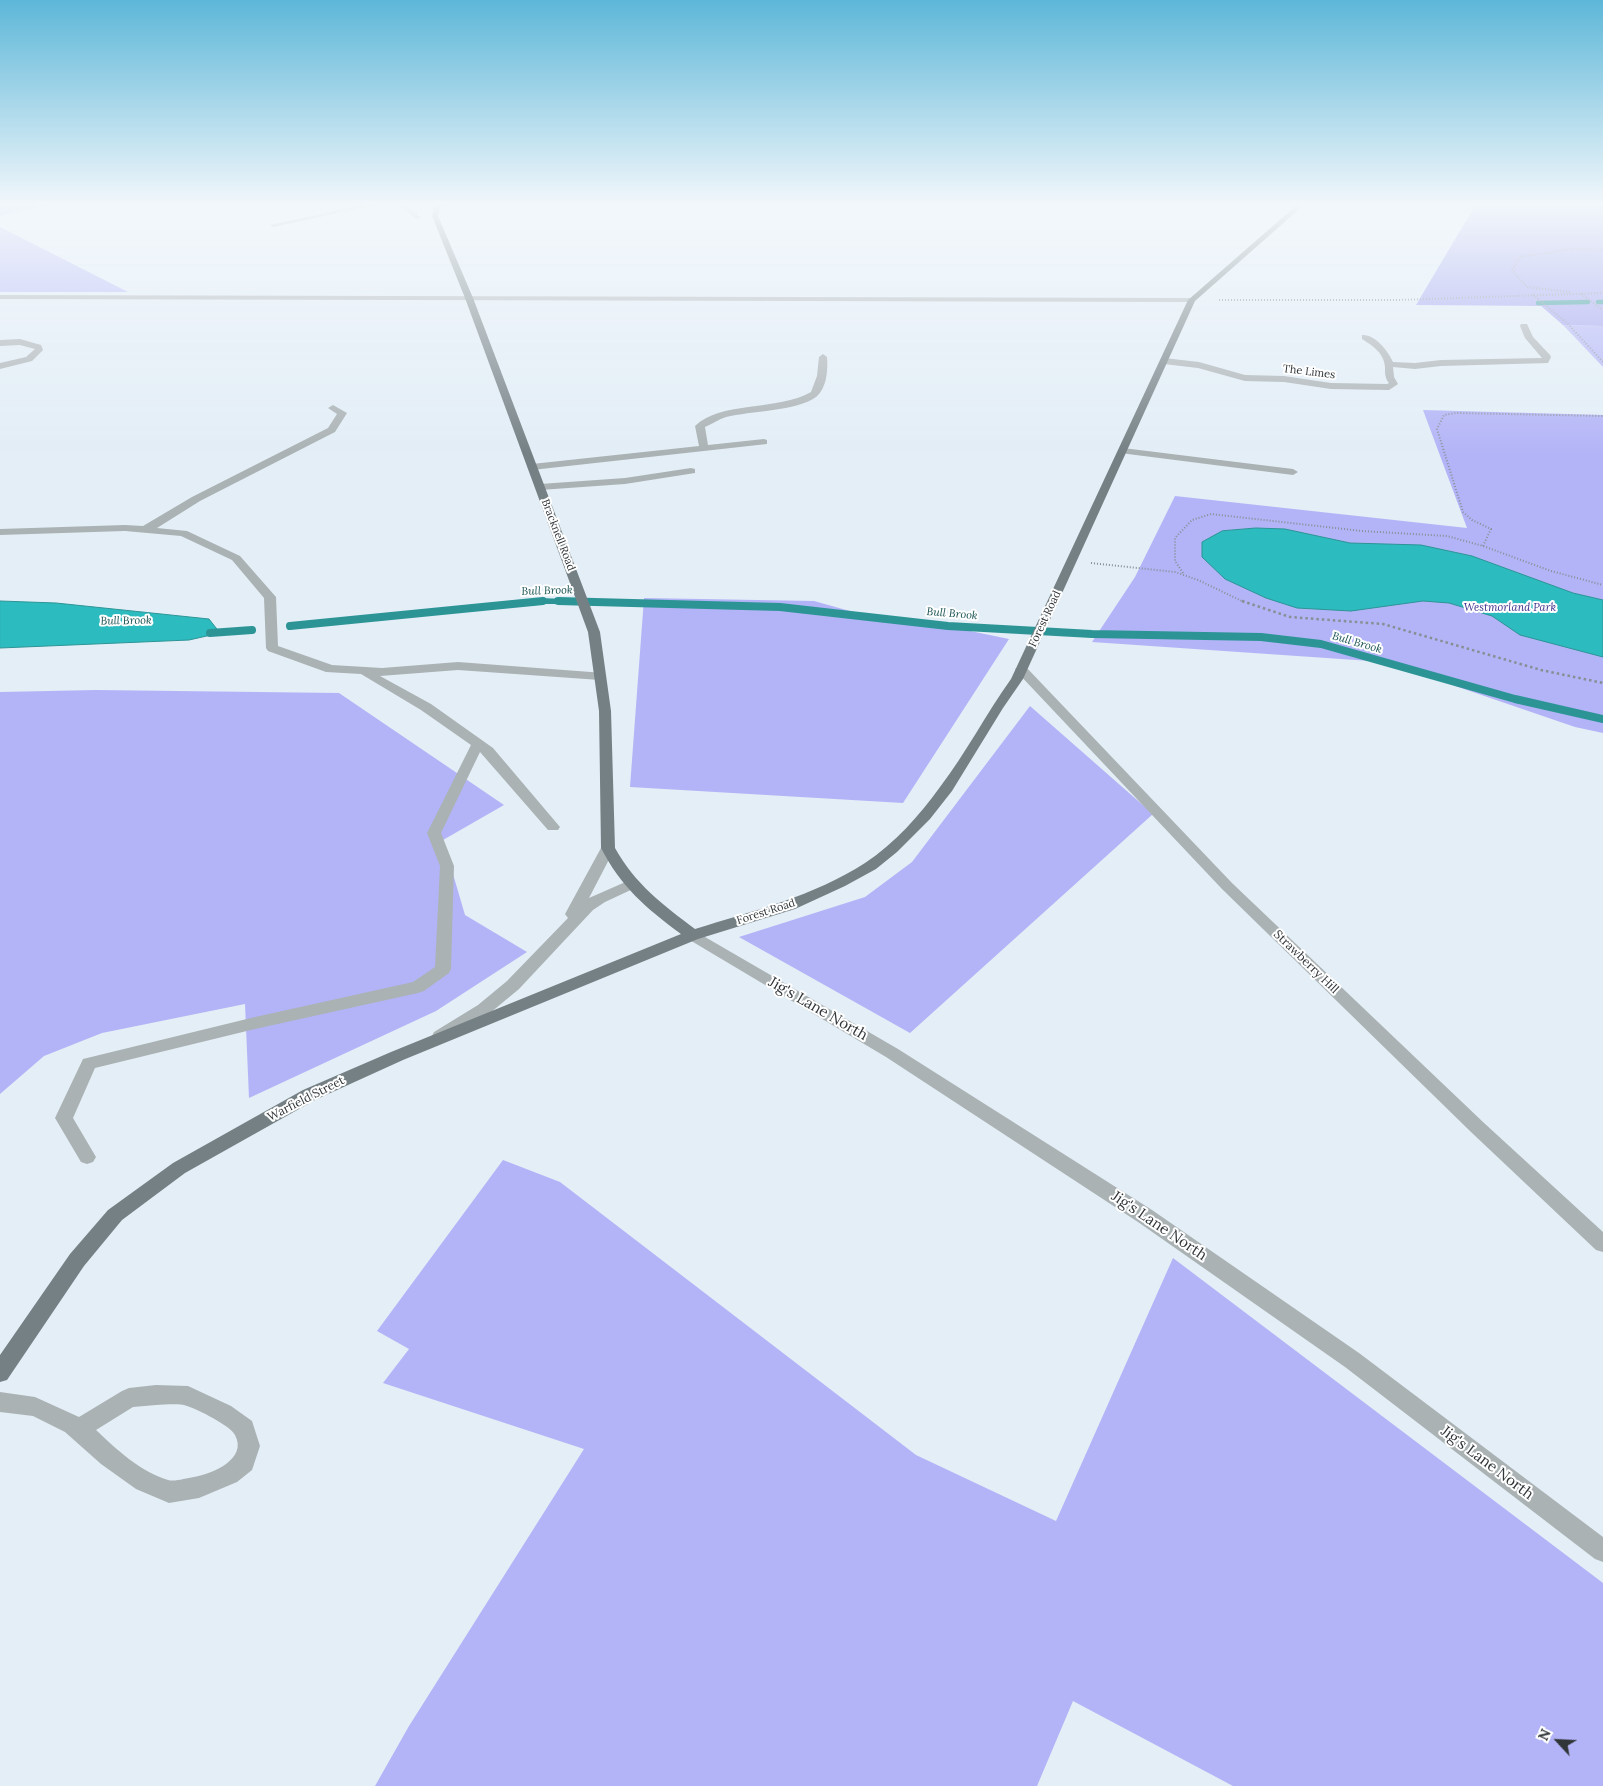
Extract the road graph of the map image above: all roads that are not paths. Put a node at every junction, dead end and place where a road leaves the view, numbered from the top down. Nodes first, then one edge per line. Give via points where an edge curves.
1 (465, 287) edge
2 (1206, 287) edge
3 (0, 297) edge
4 (469, 298) junction
5 (1192, 300) junction
6 (1524, 326) dead end
7 (1365, 337) dead end
8 (0, 343) edge
9 (823, 357) dead end
10 (1164, 361) junction
11 (1389, 364) junction
12 (0, 366) edge
13 (333, 408) dead end
14 (764, 442) dead end
15 (704, 448) junction
16 (1124, 451) junction
17 (532, 467) junction
18 (691, 471) dead end
19 (1293, 472) dead end
20 (540, 487) junction
21 (145, 530) junction
22 (0, 532) edge
23 (1022, 669) junction
24 (364, 671) junction
25 (600, 676) junction
26 (478, 743) junction
27 (553, 827) dead end
28 (608, 848) junction
29 (630, 885) junction
30 (565, 929) junction
31 (693, 935) junction
32 (428, 1043) junction
33 (87, 1157) dead end
34 (1603, 1244) edge
35 (0, 1373) edge
36 (0, 1402) edge
37 (79, 1430) junction
38 (1603, 1551) edge

1 - 4 main road, Bracknell Road
2 - 5 main road, Forest Road
3 - 4 street
4 - 5 street
4 - 17 main road, Bracknell Road
5 - 10 main road, Forest Road
6 - 11 street via 1529,338 1547,357 1545,361
7 - 11 street via 1382,350
8 - 12 street via 28,343 39,350 29,359
9 - 15 street via 820,384 810,397 712,419 700,426
10 - 11 street, The Limes via 1199,365 1245,378 1371,388 1394,384 1388,375
10 - 16 main road, Forest Road
13 - 21 street via 342,413 332,430
14 - 15 street
15 - 17 street
16 - 19 street
16 - 23 main road, Forest Road
17 - 20 main road, Bracknell Road
18 - 20 street via 625,481
20 - 25 main road, Bracknell Road via 594,632
21 - 22 street
21 - 24 street via 183,533 236,558 270,597 272,648 330,670
23 - 31 main road, Forest Road via 947,788 892,849 863,870 790,905
23 - 34 street, Strawberry Hill via 1227,886
24 - 25 street via 458,666
24 - 26 street via 426,707
25 - 28 main road, Bracknell Road via 605,711
26 - 27 street
26 - 33 street via 434,833 447,866 443,968 418,987 89,1062 64,1118
28 - 29 main road, Bracknell Road
28 - 30 street
29 - 30 street via 588,906
29 - 31 main road, Bracknell Road
30 - 32 street via 513,985 484,1009
31 - 32 main road, Warfield Street
31 - 38 street, Jig's Lane North via 892,1053 1145,1216 1352,1360
32 - 35 main road, Warfield Street via 309,1095 178,1168 115,1215 77,1260
36 - 37 street via 35,1407 74,1424
37 - 37 street via 109,1457 144,1481 169,1492 229,1475 244,1463 249,1446 244,1428 223,1413 188,1396 129,1398

